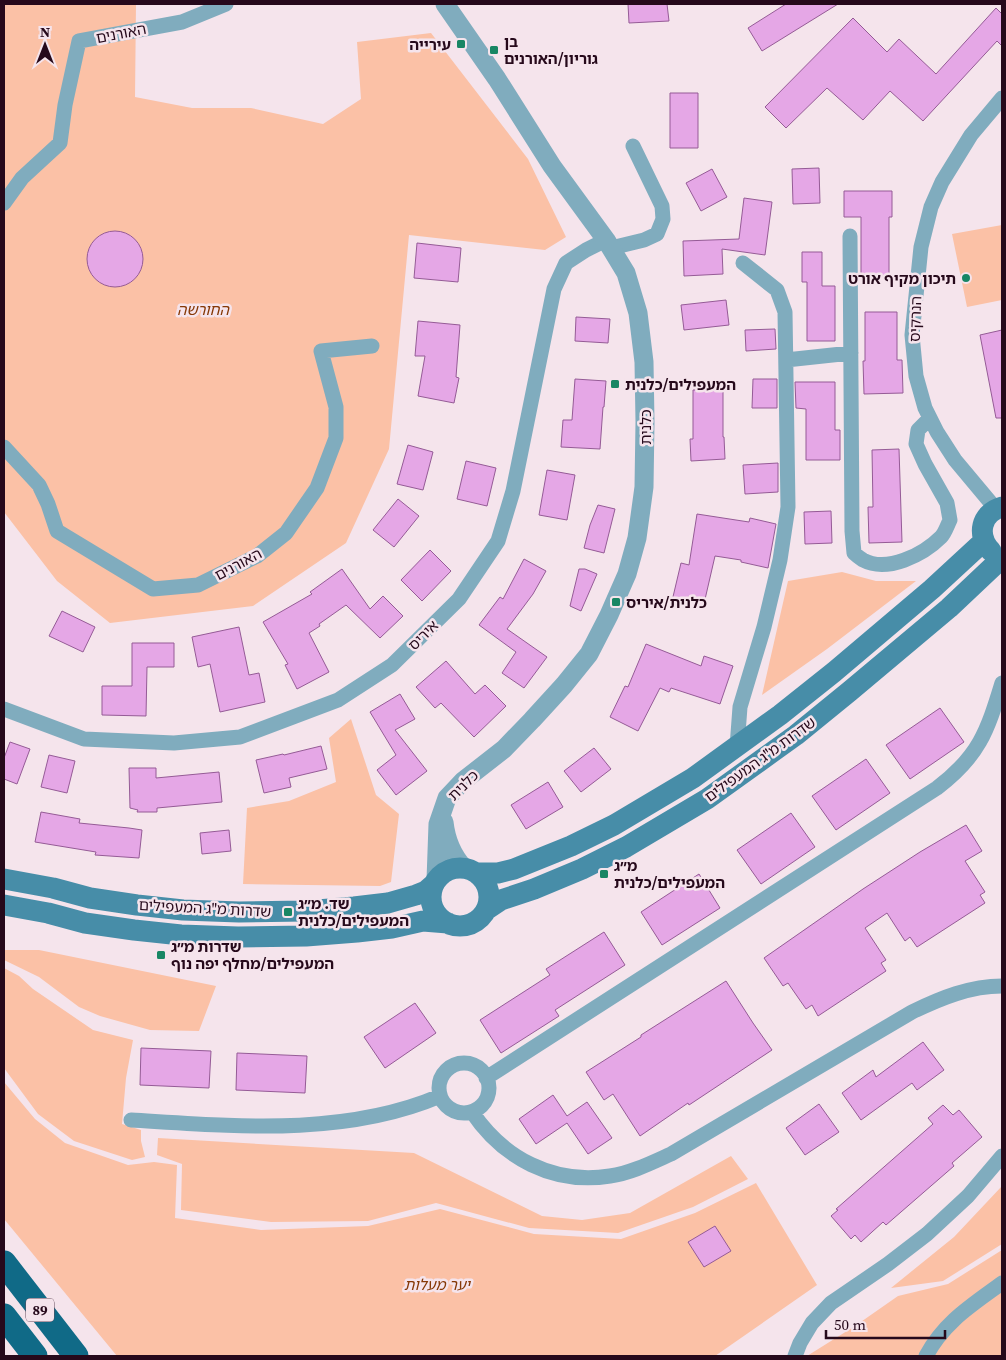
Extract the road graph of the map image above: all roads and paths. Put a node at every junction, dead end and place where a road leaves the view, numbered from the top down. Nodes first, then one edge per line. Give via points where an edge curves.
1 (226, 4) edge
2 (445, 4) edge
3 (1002, 98) edge
4 (633, 146) dead end
5 (4, 204) edge
6 (850, 236) dead end
7 (609, 244) junction
8 (743, 263) dead end
9 (372, 346) dead end
10 (851, 353) junction
11 (786, 360) junction
12 (930, 418) junction
13 (4, 447) edge
14 (999, 508) edge
15 (984, 542) junction
16 (1002, 558) edge
17 (1002, 683) edge
18 (4, 709) edge
19 (737, 747) junction
20 (443, 808) junction
21 (470, 871) junction
22 (7, 879) edge
23 (434, 882) junction
24 (4, 905) edge
25 (486, 910) junction
26 (448, 923) junction
27 (1002, 986) edge
28 (486, 1078) junction
29 (440, 1096) junction
30 (472, 1112) junction
31 (131, 1120) dead end
32 (1002, 1156) edge
33 (4, 1264) edge
34 (1002, 1284) edge
35 (4, 1316) edge
36 (35, 1356) edge
37 (76, 1356) edge
38 (795, 1356) edge
39 (926, 1356) edge

1 - 5 street, האורנים via 182,22 80,41 60,142 22,178
2 - 7 street, כלנית via 552,166
3 - 12 street, הנרקיס via 971,135 942,182 931,207 921,247 912,335 916,376
4 - 7 street, איריס via 662,206 663,219 657,234 644,240
6 - 10 street
7 - 18 street, איריס via 586,250 566,263 554,289 514,491 498,541 459,599 392,665 338,700 240,737 174,742 84,739
7 - 20 street, כלנית via 626,273 638,313 644,362 644,486 637,538 627,574 589,654 532,720 463,781 447,798
8 - 11 street via 777,290 785,312
9 - 13 street, האורנים via 322,351 336,407 336,438 317,488 286,533 258,556 198,585 153,589 57,532 39,486
10 - 11 street
10 - 12 street via 852,531 854,553 863,560 880,565 901,562 925,550 942,536 950,520 947,503 916,444 918,430
11 - 19 street via 788,506 780,560 740,707
12 - 14 street, הנרקיס via 955,460
14 - 15 main road via 984,523
15 - 16 main road via 990,551
15 - 19 main road, שדרות מ"ג המעפילים via 834,672
16 - 25 main road, שדרות מ"ג המעפילים via 949,608 850,691 707,799 626,847 582,869 501,900
17 - 28 street via 993,714 978,746 962,766 937,788
19 - 21 main road, שדרות מ"ג המעפילים via 656,801 571,846 498,873
20 - 21 street, כלנית via 446,837 452,852
20 - 23 street, כלנית via 438,824
21 - 23 main road via 448,870
21 - 25 main road via 487,886
22 - 23 main road, שדרות מ"ג המעפילים via 137,906 239,912 305,911 388,903 416,896
23 - 26 main road via 431,893 434,911
24 - 26 main road, שדרות מ"ג המעפילים via 134,930 210,936 306,936 423,922
25 - 26 main road via 465,925
27 - 30 street via 965,991 922,1007 671,1154 611,1176 563,1176 525,1162 481,1126
28 - 29 street via 472,1065 454,1066 442,1077
28 - 30 street via 487,1096
29 - 30 street via 452,1110
29 - 31 street via 382,1114 298,1125 233,1126
32 - 38 street via 968,1196 927,1234 830,1303 812,1322
33 - 37 highway, 89
34 - 39 street via 947,1326
35 - 36 highway, 89

